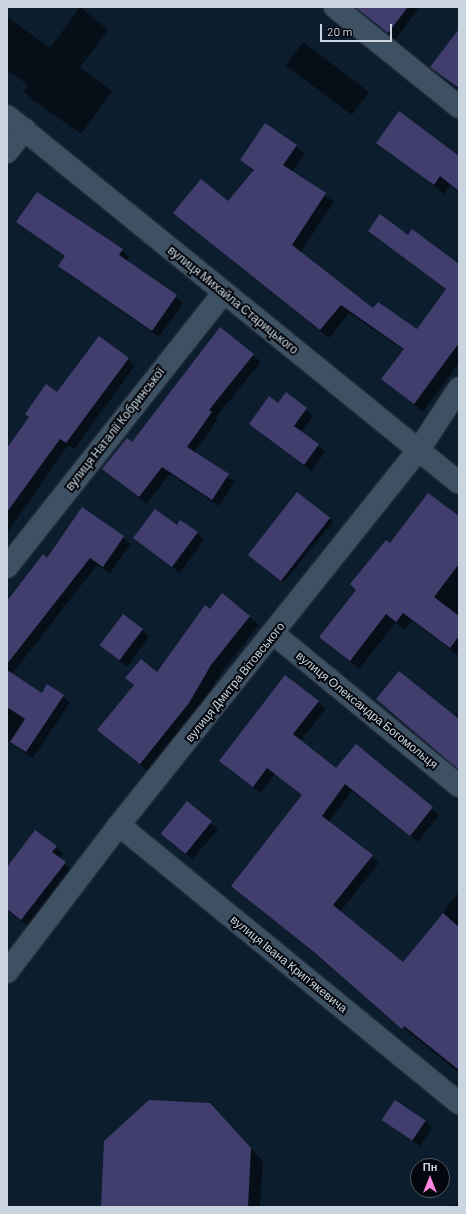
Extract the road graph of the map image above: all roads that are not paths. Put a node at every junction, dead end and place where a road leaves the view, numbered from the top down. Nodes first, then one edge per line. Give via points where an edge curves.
1 (335, 7) edge
2 (459, 107) edge
3 (7, 116) edge
4 (25, 129) junction
5 (7, 152) edge
6 (224, 292) junction
7 (459, 388) edge
8 (418, 451) junction
9 (459, 483) edge
10 (7, 567) edge
11 (274, 634) junction
12 (459, 786) edge
13 (119, 825) junction
14 (7, 972) edge
15 (459, 1103) edge

1 - 2 street
3 - 4 street, вулиця Михайла Старицького
4 - 5 street
4 - 6 street, вулиця Михайла Старицького
6 - 8 street, вулиця Михайла Старицького
6 - 10 street, вулиця Наталії Кобринської
7 - 8 street, вулиця Дмитра Вітовського
8 - 9 street, вулиця Михайла Старицького
8 - 11 street, вулиця Дмитра Вітовського
11 - 12 street, вулиця Олександра Богомольця
11 - 13 street, вулиця Дмитра Вітовського
13 - 14 street, вулиця Дмитра Вітовського
13 - 15 street, вулиця Івана Крипʼякевича

